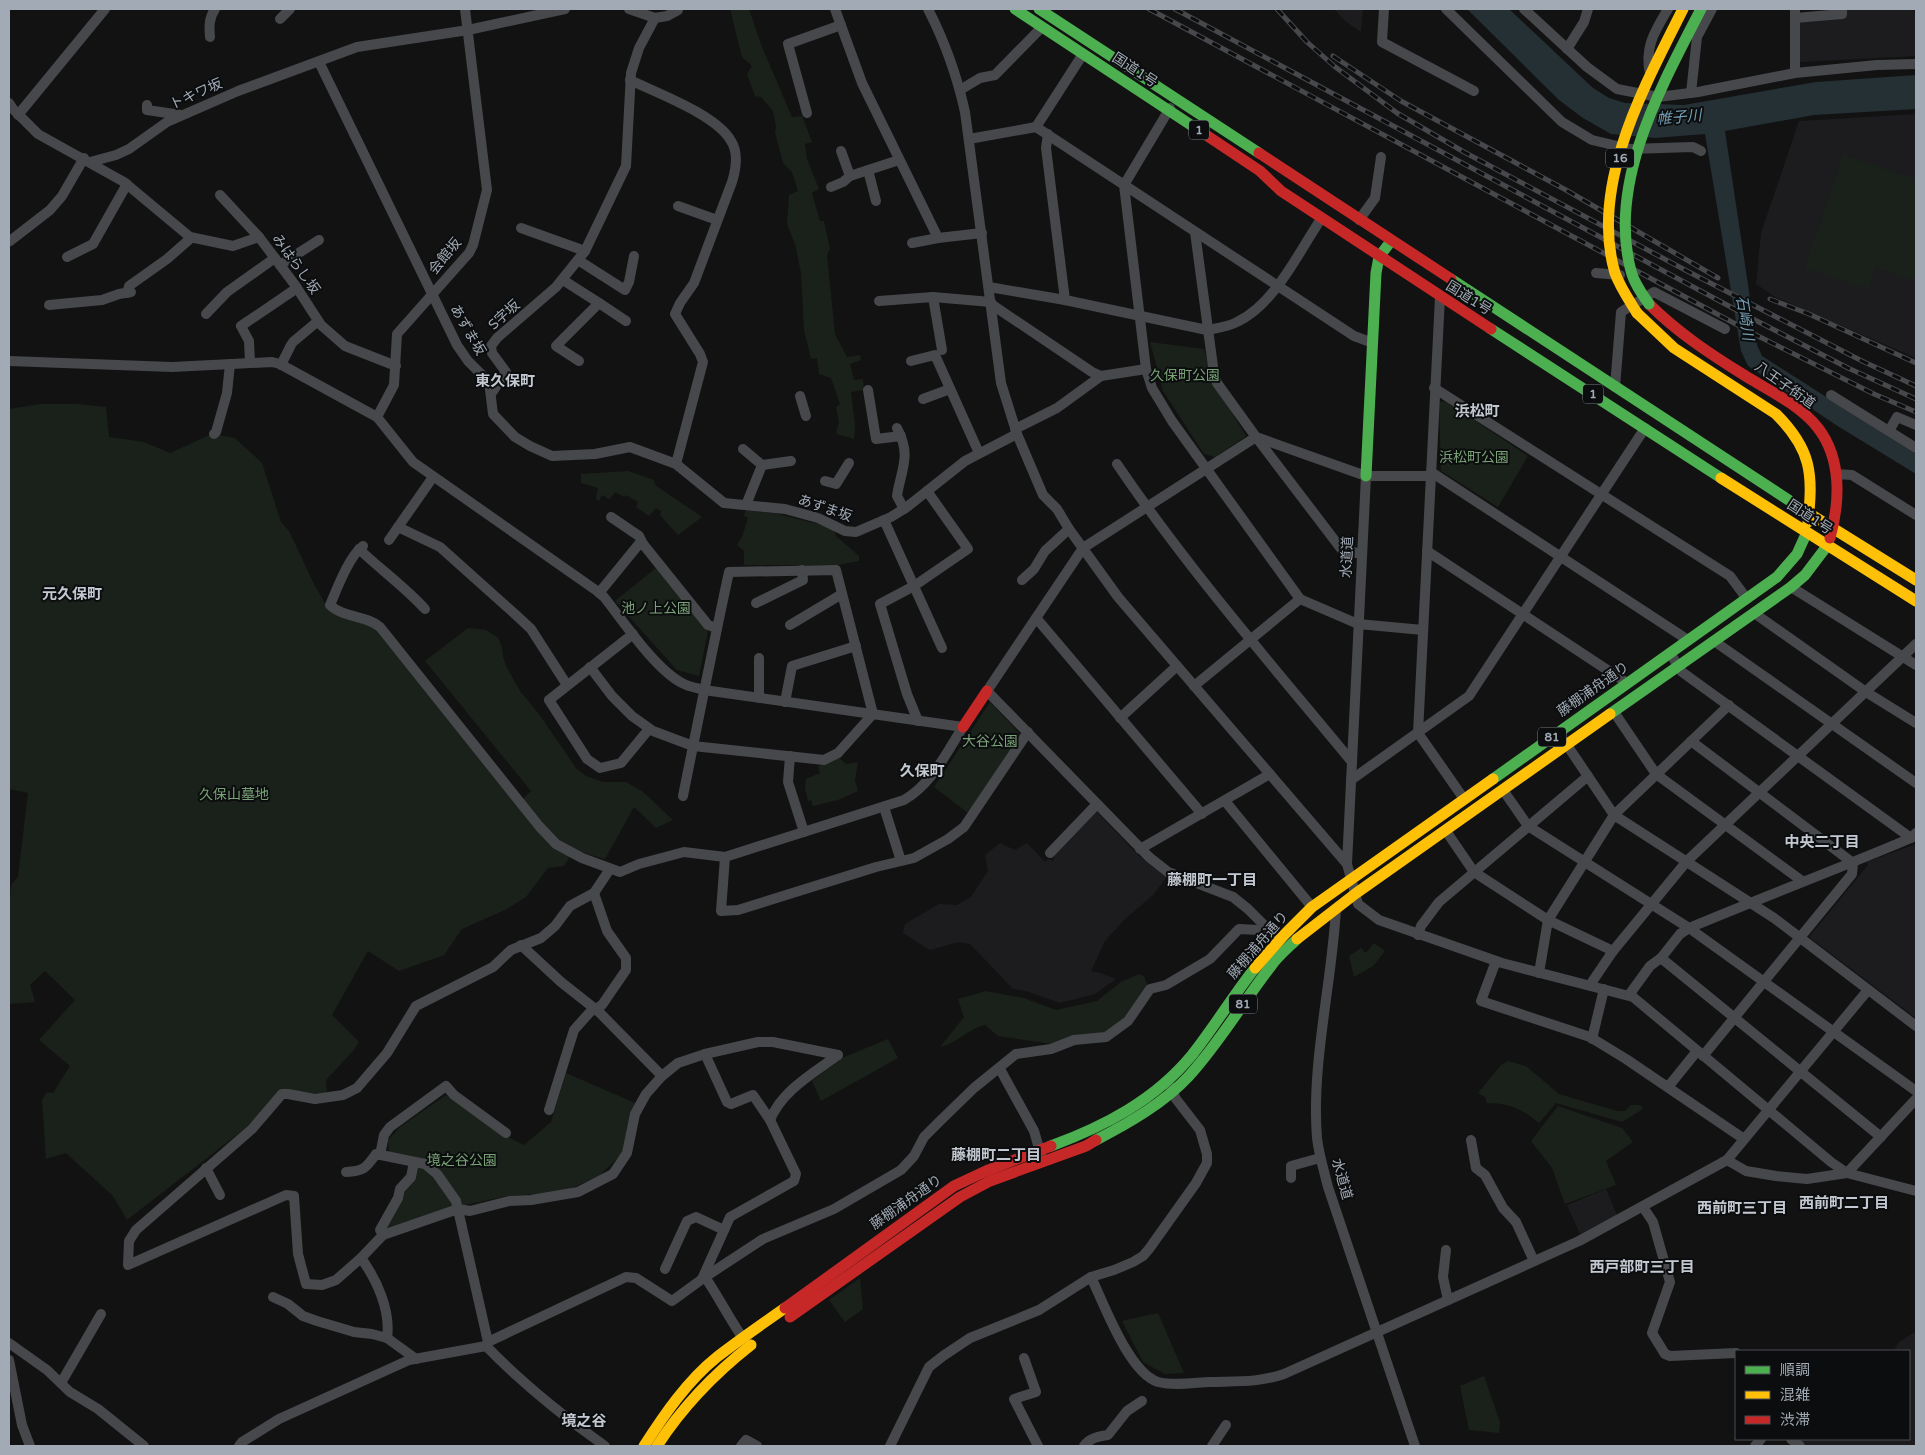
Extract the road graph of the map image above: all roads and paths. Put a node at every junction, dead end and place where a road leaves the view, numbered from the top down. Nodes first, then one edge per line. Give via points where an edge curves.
1 (105, 9) edge
2 (215, 9) edge
3 (290, 9) edge
4 (465, 9) edge
5 (565, 9) edge
6 (630, 9) edge
7 (835, 9) edge
8 (928, 9) edge
9 (1015, 9) edge
10 (1039, 9) edge
11 (1384, 9) edge
12 (1446, 9) edge
13 (1524, 9) edge
14 (1588, 9) edge
15 (1668, 9) edge
16 (1683, 9) edge
17 (1701, 9) edge
18 (1712, 9) edge
19 (1842, 9) edge
20 (678, 10) edge
21 (531, 13) edge
22 (1795, 13) edge
23 (280, 18) dead end
24 (655, 18) junction
25 (840, 24) junction
26 (1042, 27) junction
27 (468, 30) junction
28 (210, 37) dead end
29 (1567, 49) junction
30 (1083, 54) junction
31 (319, 62) junction
32 (1916, 64) edge
33 (1795, 73) junction
34 (630, 80) junction
35 (960, 90) junction
36 (1474, 91) dead end
37 (1691, 93) junction
38 (1656, 96) junction
39 (1176, 99) junction
40 (9, 103) edge
41 (147, 105) dead end
42 (1169, 110) junction
43 (807, 113) dead end
44 (18, 115) junction
45 (182, 115) junction
46 (1036, 127) junction
47 (1048, 134) junction
48 (969, 139) junction
49 (841, 151) dead end
50 (1701, 151) dead end
51 (1381, 157) dead end
52 (87, 160) junction
53 (899, 160) junction
54 (868, 170) junction
55 (850, 176) junction
56 (127, 184) junction
57 (1124, 185) junction
58 (831, 187) dead end
59 (220, 195) dead end
60 (876, 201) dead end
61 (678, 206) dead end
62 (1321, 219) junction
63 (717, 220) junction
64 (1359, 220) junction
65 (521, 228) dead end
66 (1195, 232) junction
67 (982, 233) junction
68 (259, 237) junction
69 (192, 238) junction
70 (938, 238) junction
71 (9, 240) edge
72 (319, 240) dead end
73 (1391, 241) junction
74 (912, 243) dead end
75 (585, 251) junction
76 (634, 256) dead end
77 (67, 257) dead end
78 (1379, 257) junction
79 (578, 260) junction
80 (278, 261) junction
81 (1596, 273) dead end
82 (560, 284) junction
83 (1278, 286) junction
84 (989, 287) junction
85 (297, 288) junction
86 (432, 293) junction
87 (934, 297) junction
88 (1440, 297) junction
89 (1066, 300) junction
90 (879, 301) dead end
91 (599, 302) junction
92 (991, 303) junction
93 (48, 304) dead end
94 (1637, 307) junction
95 (206, 314) dead end
96 (1140, 316) junction
97 (318, 321) junction
98 (626, 321) dead end
99 (1725, 329) dead end
100 (1207, 330) junction
101 (1373, 343) junction
102 (942, 350) dead end
103 (9, 361) edge
104 (579, 361) dead end
105 (911, 361) dead end
106 (250, 363) junction
107 (230, 364) junction
108 (281, 365) junction
109 (396, 366) junction
110 (1146, 369) junction
111 (1101, 376) junction
112 (1616, 387) junction
113 (1434, 388) junction
114 (950, 389) junction
115 (868, 390) dead end
116 (490, 394) junction
117 (1831, 394) dead end
118 (800, 396) dead end
119 (923, 399) dead end
120 (806, 416) dead end
121 (377, 417) junction
122 (1916, 425) edge
123 (1645, 428) junction
124 (1016, 431) junction
125 (1889, 431) junction
126 (214, 434) dead end
127 (1256, 437) junction
128 (1916, 448) edge
129 (742, 449) dead end
130 (979, 453) junction
131 (791, 461) dead end
132 (849, 463) dead end
133 (676, 464) junction
134 (1117, 464) dead end
135 (762, 465) junction
136 (1207, 469) junction
137 (1430, 474) junction
138 (1836, 474) junction
139 (1366, 476) junction
140 (433, 477) junction
141 (825, 481) dead end
142 (927, 491) junction
143 (1603, 495) junction
144 (746, 505) junction
145 (904, 508) junction
146 (1146, 508) junction
147 (1809, 513) junction
148 (1916, 515) edge
149 (611, 517) dead end
150 (884, 520) junction
151 (398, 527) junction
152 (1070, 529) junction
153 (1833, 529) junction
154 (1807, 532) junction
155 (389, 540) dead end
156 (643, 544) junction
157 (1827, 546) junction
158 (1083, 548) junction
159 (1427, 551) junction
160 (1362, 554) junction
161 (1561, 557) junction
162 (802, 570) junction
163 (1022, 580) dead end
164 (1916, 580) edge
165 (914, 586) junction
166 (1791, 587) junction
167 (599, 593) junction
168 (842, 594) junction
169 (1300, 599) junction
170 (1747, 599) junction
171 (1916, 601) edge
172 (756, 603) dead end
173 (425, 610) dead end
174 (1754, 613) junction
175 (1523, 615) junction
176 (1037, 619) junction
177 (1358, 624) junction
178 (790, 625) dead end
179 (717, 628) junction
180 (1423, 630) junction
181 (633, 634) junction
182 (1251, 640) junction
183 (1688, 640) junction
184 (1714, 640) junction
185 (1916, 644) edge
186 (856, 646) junction
187 (942, 648) dead end
188 (1670, 653) junction
189 (1903, 657) junction
190 (759, 658) dead end
191 (1916, 665) edge
192 (1177, 666) junction
193 (1679, 666) junction
194 (590, 667) junction
195 (1627, 683) junction
196 (567, 685) junction
197 (1194, 686) junction
198 (704, 690) junction
199 (987, 691) junction
200 (1866, 692) junction
201 (758, 698) junction
202 (786, 702) junction
203 (1729, 705) junction
204 (1614, 712) junction
205 (873, 714) junction
206 (1120, 718) junction
207 (918, 721) junction
208 (1916, 723) edge
209 (1832, 725) junction
210 (963, 727) junction
211 (649, 728) junction
212 (1028, 732) junction
213 (1418, 732) junction
214 (1691, 741) junction
215 (1567, 745) junction
216 (693, 746) junction
217 (790, 756) junction
218 (1799, 756) junction
219 (1352, 762) junction
220 (1270, 774) junction
221 (1656, 774) junction
222 (1588, 776) junction
223 (1351, 780) junction
224 (1916, 784) edge
225 (1503, 790) junction
226 (1760, 793) junction
227 (683, 796) dead end
228 (1464, 800) junction
229 (1225, 801) junction
230 (1097, 804) junction
231 (884, 808) junction
232 (1202, 814) junction
233 (1614, 815) junction
234 (1528, 826) junction
235 (1725, 826) junction
236 (1446, 831) junction
237 (804, 832) junction
238 (1914, 836) edge
239 (1140, 849) junction
240 (1050, 854) dead end
241 (725, 857) junction
242 (901, 861) junction
243 (1585, 861) junction
244 (1687, 861) junction
245 (1853, 863) junction
246 (1347, 864) junction
247 (610, 869) junction
248 (1474, 872) junction
249 (1350, 880) junction
250 (1802, 881) junction
251 (594, 893) junction
252 (1355, 894) junction
253 (1751, 902) junction
254 (1652, 904) junction
255 (1312, 907) junction
256 (1336, 908) junction
257 (1548, 920) junction
258 (1266, 928) junction
259 (1689, 928) junction
260 (1418, 934) junction
261 (1801, 938) junction
262 (1279, 940) junction
263 (521, 945) junction
264 (1613, 951) junction
265 (1661, 958) junction
266 (1496, 961) junction
267 (1539, 972) junction
268 (1764, 982) junction
269 (1590, 985) junction
270 (1604, 989) junction
271 (1868, 990) junction
272 (1629, 995) junction
273 (595, 1009) junction
274 (1735, 1017) junction
275 (1916, 1026) edge
276 (1834, 1032) junction
277 (1592, 1038) junction
278 (1700, 1053) junction
279 (705, 1054) junction
280 (1000, 1069) junction
281 (1800, 1072) junction
282 (662, 1076) junction
283 (1170, 1086) junction
284 (1668, 1087) junction
285 (1916, 1091) edge
286 (1916, 1099) edge
287 (550, 1110) dead end
288 (1768, 1110) junction
289 (770, 1120) junction
290 (506, 1133) dead end
291 (1881, 1138) junction
292 (1744, 1139) junction
293 (1471, 1140) dead end
294 (380, 1155) junction
295 (1042, 1156) junction
296 (1320, 1158) junction
297 (1727, 1160) junction
298 (414, 1162) junction
299 (206, 1168) junction
300 (346, 1172) dead end
301 (1847, 1172) junction
302 (1290, 1178) dead end
303 (1916, 1191) edge
304 (220, 1195) dead end
305 (1643, 1207) junction
306 (458, 1209) junction
307 (724, 1230) junction
308 (384, 1235) junction
309 (1446, 1250) dead end
310 (361, 1258) junction
311 (1534, 1261) junction
312 (665, 1269) dead end
313 (1090, 1277) junction
314 (703, 1278) junction
315 (273, 1297) dead end
316 (1448, 1300) junction
317 (101, 1314) dead end
318 (1376, 1331) junction
319 (387, 1338) junction
320 (9, 1343) edge
321 (746, 1343) junction
322 (487, 1344) junction
323 (1735, 1353) edge
324 (1024, 1358) dead end
325 (416, 1359) junction
326 (9, 1360) edge
327 (60, 1383) junction
328 (1142, 1401) dead end
329 (1226, 1425) dead end
330 (30, 1446) edge
331 (144, 1446) edge
332 (239, 1446) edge
333 (605, 1446) edge
334 (644, 1446) edge
335 (657, 1446) edge
336 (741, 1446) edge
337 (757, 1446) edge
338 (890, 1446) edge
339 (1038, 1446) edge
340 (1084, 1446) edge
341 (1212, 1446) edge
342 (1415, 1446) edge

1 - 44 street
2 - 28 street via 210,16
3 - 23 street
4 - 27 street, 会館坂
5 - 21 street, トキワ坂
6 - 24 street
7 - 25 street
8 - 35 street via 942,36
9 - 26 main road, 国道1号 / 1
10 - 39 main road, 国道1号 / 1
11 - 36 street via 1382,42
12 - 50 street via 1562,122 1592,140 1630,149 1693,146
13 - 29 street
14 - 29 street via 1584,22
15 - 38 street via 1654,33 1647,61
16 - 94 main road, 八王子街道 / 16, bridge via 1645,84 1623,146 1610,202 1610,250 1624,294
17 - 138 main road, 八王子街道 / 16, bridge via 1660,91 1639,147 1630,181 1624,227 1631,270 1649,304 1664,320 1818,428
18 - 37 street via 1697,38
19 - 22 street via 1842,14
20 - 24 street
21 - 27 street, トキワ坂
22 - 33 street
24 - 34 street via 639,48
25 - 43 street via 788,44
25 - 53 street via 862,83
26 - 30 main road, 国道1号 / 1
26 - 35 street via 995,75 980,78
27 - 31 street, トキワ坂 via 356,47
27 - 86 street, 会館坂 via 486,190 473,246
29 - 38 street via 1617,89
30 - 42 main road, 国道1号 / 1
30 - 46 street
31 - 45 street, トキワ坂 via 238,90
31 - 86 street, あずま坂
32 - 33 street
33 - 37 street
34 - 63 street via 712,120 732,142 736,169
34 - 75 street via 626,166
35 - 48 street
37 - 38 street
39 - 42 street
39 - 64 main road, 国道1号 / 1
40 - 44 street, みはらし坂
41 - 45 street via 147,110
42 - 57 street
42 - 62 main road, 国道1号 / 1 via 1260,171 1281,191
44 - 52 street, みはらし坂 via 38,134
45 - 52 street, トキワ坂 via 129,149 116,155
46 - 47 street
46 - 48 street
47 - 57 street
47 - 89 street via 1046,148
48 - 67 street
49 - 55 street
51 - 64 street via 1374,198
52 - 56 street, みはらし坂
52 - 71 street via 50,210
53 - 54 street
53 - 70 street
54 - 55 street
54 - 60 street
55 - 58 street
56 - 69 street, みはらし坂
56 - 77 street via 93,244
57 - 66 street
57 - 96 street
59 - 68 street
61 - 63 street
62 - 78 main road, 国道1号 / 1
62 - 83 street
63 - 133 street via 694,283 675,314 702,362
64 - 73 main road, 国道1号 / 1
65 - 75 street
66 - 83 street
66 - 100 street
67 - 70 street
67 - 84 street
68 - 69 street, みはらし坂 via 233,246
68 - 80 street, みはらし坂
69 - 93 street via 129,286 130,293 102,300
70 - 74 street
72 - 80 street
73 - 78 main road, 水道道
73 - 112 main road, 国道1号 / 1
75 - 79 street
76 - 79 street via 625,290
78 - 88 main road, 国道1号 / 1
78 - 101 main road, 水道道
79 - 82 street
80 - 85 street, みはらし坂
80 - 95 street via 227,292
81 - 94 street via 1622,275
82 - 91 street
82 - 116 street, S字坂 via 491,346 506,372
83 - 100 street via 1251,314 1236,323
83 - 101 street via 1354,336
84 - 89 street
84 - 92 street
85 - 97 street, みはらし坂
85 - 106 street via 241,326 249,341
86 - 109 street, 会館坂 via 396,334
86 - 116 street, あずま坂 via 457,345 468,362 489,382
87 - 90 street
87 - 92 street
87 - 102 street
88 - 113 street
88 - 123 main road, 国道1号 / 1
89 - 96 street
91 - 98 street
91 - 104 street via 556,346
92 - 111 street
92 - 124 street via 1001,383
94 - 99 street via 1654,292
94 - 112 street via 1621,312
94 - 147 main road, 八王子街道 / 16 via 1654,331 1674,348 1791,427 1806,454 1810,470
96 - 100 street
96 - 110 street
97 - 108 street via 292,343
97 - 109 street, みはらし坂 via 346,346
100 - 127 street via 1217,383
101 - 139 main road, 水道道
103 - 107 street via 170,367
105 - 114 street via 935,355
106 - 107 street
106 - 108 street
107 - 126 street via 227,393
108 - 121 street
109 - 121 street, 会館坂 via 394,385
110 - 111 street
110 - 136 street via 1160,403
111 - 124 street via 1057,408
112 - 147 main road, 国道1号 / 1
113 - 137 street
113 - 143 street
114 - 119 street
114 - 130 street
115 - 145 street via 876,439 899,432 905,467 897,496
116 - 133 street, あずま坂 via 493,414 515,436 552,456 594,454 630,447
117 - 125 street
118 - 120 street
121 - 140 street via 413,462
122 - 125 street via 1897,417
123 - 143 street
123 - 154 main road, 国道1号 / 1
124 - 130 street
124 - 152 street via 1043,495
125 - 128 street
127 - 136 street
127 - 139 street
127 - 160 street via 1342,550
129 - 135 street
130 - 142 street via 965,460
131 - 135 street
132 - 141 street via 836,484
133 - 144 street, あずま坂 via 724,503
134 - 146 street
135 - 144 street
136 - 146 street
136 - 169 street
137 - 139 street
137 - 159 street
137 - 161 street
138 - 148 street via 1852,475
138 - 153 main road, 八王子街道 / 16
139 - 160 street, 水道道
140 - 151 street
140 - 167 street
142 - 145 street
142 - 165 street via 968,549
143 - 161 street
143 - 170 street via 1730,576
144 - 150 street, あずま坂 via 785,509 856,532
145 - 150 street
146 - 158 street
146 - 182 street
147 - 153 main road, 1
147 - 154 main road, 八王子街道 / 16
149 - 156 street via 639,536
150 - 165 street
151 - 155 street
151 - 196 street via 440,548 531,629
152 - 158 street
152 - 163 street via 1045,551 1034,569
153 - 157 main road, 八王子街道 / 16
153 - 164 main road, 国道1号 / 1
154 - 157 main road, 国道1号 / 1
154 - 170 main road, 藤棚浦舟通り / 81 via 1798,554 1785,570
156 - 167 street via 639,544
156 - 179 street via 708,625
157 - 166 main road, 藤棚浦舟通り / 81 via 1805,575
157 - 171 main road, 国道1号 / 1
158 - 176 street
158 - 192 street via 1118,597
159 - 175 street
159 - 180 street
160 - 177 street, 水道道
161 - 175 street
161 - 183 street
162 - 168 street via 836,570
162 - 172 street via 803,580
162 - 179 street via 729,572
165 - 187 street
165 - 207 street via 880,604
166 - 174 main road, 藤棚浦舟通り / 81
166 - 189 street
167 - 181 street
168 - 178 street
168 - 186 street
169 - 177 street
169 - 182 street
170 - 183 main road, 藤棚浦舟通り / 81
173 - 247 street via 380,570 361,547 330,604 342,613 374,622 380,627 556,844
174 - 184 main road, 藤棚浦舟通り / 81
174 - 200 street
175 - 195 street
175 - 213 street via 1469,696
176 - 199 street
176 - 206 street
177 - 180 street
177 - 219 street, 水道道
179 - 198 street
180 - 213 street
181 - 194 street
181 - 198 street via 667,672 683,684
182 - 197 street
182 - 219 street
183 - 188 main road, 藤棚浦舟通り / 81
184 - 193 main road, 藤棚浦舟通り / 81
184 - 209 street
185 - 189 street
186 - 202 street via 792,666
186 - 205 street
188 - 193 street
188 - 195 main road, 藤棚浦舟通り / 81
189 - 191 street
189 - 200 street
190 - 201 street
192 - 197 street
192 - 206 street
193 - 203 street via 1682,672
193 - 204 main road, 藤棚浦舟通り / 81
194 - 196 street
194 - 211 street via 612,696
195 - 228 main road, 藤棚浦舟通り / 81
196 - 211 street via 549,700 587,759 600,768 620,763
197 - 220 street
198 - 201 street
198 - 216 street
199 - 210 main road
199 - 212 street
200 - 208 street
200 - 209 street
201 - 202 street
202 - 205 street
203 - 214 street
203 - 218 street
204 - 215 main road, 藤棚浦舟通り / 81
204 - 221 street
205 - 207 street
205 - 217 street via 832,757 824,760
206 - 232 street
207 - 210 street
209 - 218 street
209 - 224 street
210 - 231 street via 917,792
211 - 216 street
212 - 230 street
212 - 242 street via 964,827 914,858
213 - 223 street
213 - 228 street
214 - 221 street
214 - 226 street
215 - 222 street
215 - 225 main road, 藤棚浦舟通り / 81
216 - 217 street
216 - 227 street
217 - 237 street via 788,782
218 - 226 street
218 - 238 street
219 - 223 street, 水道道
220 - 229 street
220 - 246 street
221 - 233 street
221 - 235 street
222 - 233 street
222 - 234 street
223 - 246 street, 水道道
225 - 234 street
225 - 236 main road, 藤棚浦舟通り / 81
226 - 235 street
226 - 245 street
228 - 249 main road, 藤棚浦舟通り / 81
229 - 232 street
229 - 255 street
230 - 239 street
230 - 240 street
231 - 237 street
231 - 242 street
232 - 239 street
233 - 243 street
233 - 244 street
234 - 243 street
234 - 248 street
235 - 244 street
235 - 250 street
236 - 248 street
236 - 252 main road, 藤棚浦舟通り / 81
237 - 241 street
238 - 245 street
239 - 258 street via 1168,872 1233,897
241 - 242 street via 721,911 738,910
241 - 247 street via 684,852 620,872
243 - 254 street
243 - 257 street
244 - 253 street
244 - 254 street
245 - 250 street
245 - 261 street via 1852,874
246 - 249 street, 水道道
247 - 251 street
248 - 257 street
248 - 260 street via 1439,902
249 - 252 street, 水道道
249 - 255 main road, 藤棚浦舟通り / 81
250 - 253 street
251 - 263 street via 570,906 555,926 540,938
251 - 273 street via 607,931 622,952 626,965 626,970
252 - 256 main road, 藤棚浦舟通り / 81
252 - 260 street, 水道道 via 1358,904 1379,920
253 - 259 street
253 - 261 street
254 - 259 street
254 - 264 street
255 - 262 main road, 藤棚浦舟通り / 81
256 - 283 main road, 藤棚浦舟通り / 81 via 1302,934 1272,964 1189,1076
256 - 296 street, 水道道 via 1318,1086
257 - 264 street
257 - 267 street
258 - 262 street
258 - 280 street via 1239,929 1210,959 1166,985 1150,989 1128,1021 1106,1037 1074,1040 1051,1049 1016,1054
259 - 265 street
259 - 268 street
260 - 266 street, 水道道
261 - 268 street
261 - 271 street
262 - 283 main road, 藤棚浦舟通り / 81
263 - 273 street
263 - 299 street via 493,967 416,1006 387,1053 357,1088 343,1095 315,1099 282,1094 252,1129
264 - 269 street
265 - 272 street via 1650,966
265 - 274 street
266 - 267 street, 水道道
266 - 277 street via 1481,1001
267 - 269 street, 水道道
268 - 274 street
268 - 276 street
269 - 270 street, 水道道
270 - 272 street, 水道道
270 - 277 street
271 - 275 street
271 - 276 street
272 - 278 street
273 - 282 street
273 - 287 street via 574,1030
274 - 278 street
274 - 281 street
276 - 281 street
276 - 285 street
277 - 284 street
278 - 284 street
278 - 288 street
279 - 282 street via 678,1062
279 - 289 street via 727,1102 730,1104 753,1095
279 - 289 street via 741,1045 773,1042 838,1054 791,1090
280 - 295 street via 1034,1131
280 - 314 street via 974,1088 924,1137 914,1156 901,1170 834,1209 763,1239
281 - 288 street
281 - 291 street
282 - 306 street via 646,1094 635,1114 627,1153 613,1174 578,1192 509,1201 470,1211
283 - 295 main road, 藤棚浦舟通り / 81 via 1146,1112 1108,1135 1086,1146
283 - 313 street via 1200,1130 1207,1163 1143,1256
284 - 292 street
286 - 291 street
288 - 292 street
288 - 301 street
289 - 307 street via 796,1174 794,1181 730,1217
290 - 294 street via 446,1086 390,1126 384,1135
291 - 301 street
292 - 297 street
293 - 311 street via 1476,1168 1485,1175 1503,1208 1516,1222
294 - 298 street
294 - 300 street via 376,1154 360,1171
295 - 321 main road, 藤棚浦舟通り / 81 via 960,1197
296 - 302 street via 1290,1166
296 - 318 street, 水道道
297 - 301 street via 1746,1171 1776,1176 1807,1179
297 - 305 street
298 - 306 street via 426,1164 437,1174
298 - 308 street via 411,1177 400,1189 380,1230
299 - 304 street
299 - 310 street via 136,1230 129,1242 128,1265 286,1195 294,1196 299,1259 306,1284 322,1286 330,1283
301 - 303 street
305 - 311 street
305 - 323 street via 1653,1222 1670,1282 1652,1333 1665,1354
306 - 308 street
306 - 322 street
307 - 312 street via 696,1217 687,1221
307 - 314 street
308 - 310 street
309 - 316 street via 1444,1277
310 - 319 street via 373,1277 386,1313
311 - 316 street
313 - 318 street via 1128,1354 1144,1374 1160,1382 1265,1380
313 - 338 street via 1039,1310 970,1338 929,1367
314 - 321 street
314 - 322 street via 672,1301 636,1278 626,1277
315 - 319 street via 303,1316 354,1332
316 - 318 street
317 - 327 street
318 - 342 street, 水道道
319 - 325 street
320 - 327 street
321 - 334 main road, 藤棚浦舟通り / 81 via 716,1358 696,1376 666,1412
321 - 335 main road, 藤棚浦舟通り / 81 via 702,1385
322 - 325 street
322 - 333 street via 499,1360
324 - 339 street via 1036,1392 1014,1399
325 - 332 street via 278,1419
326 - 330 street via 22,1425
327 - 331 street
328 - 340 street via 1127,1411 1108,1435 1093,1439
329 - 341 street
336 - 337 street via 746,1440

